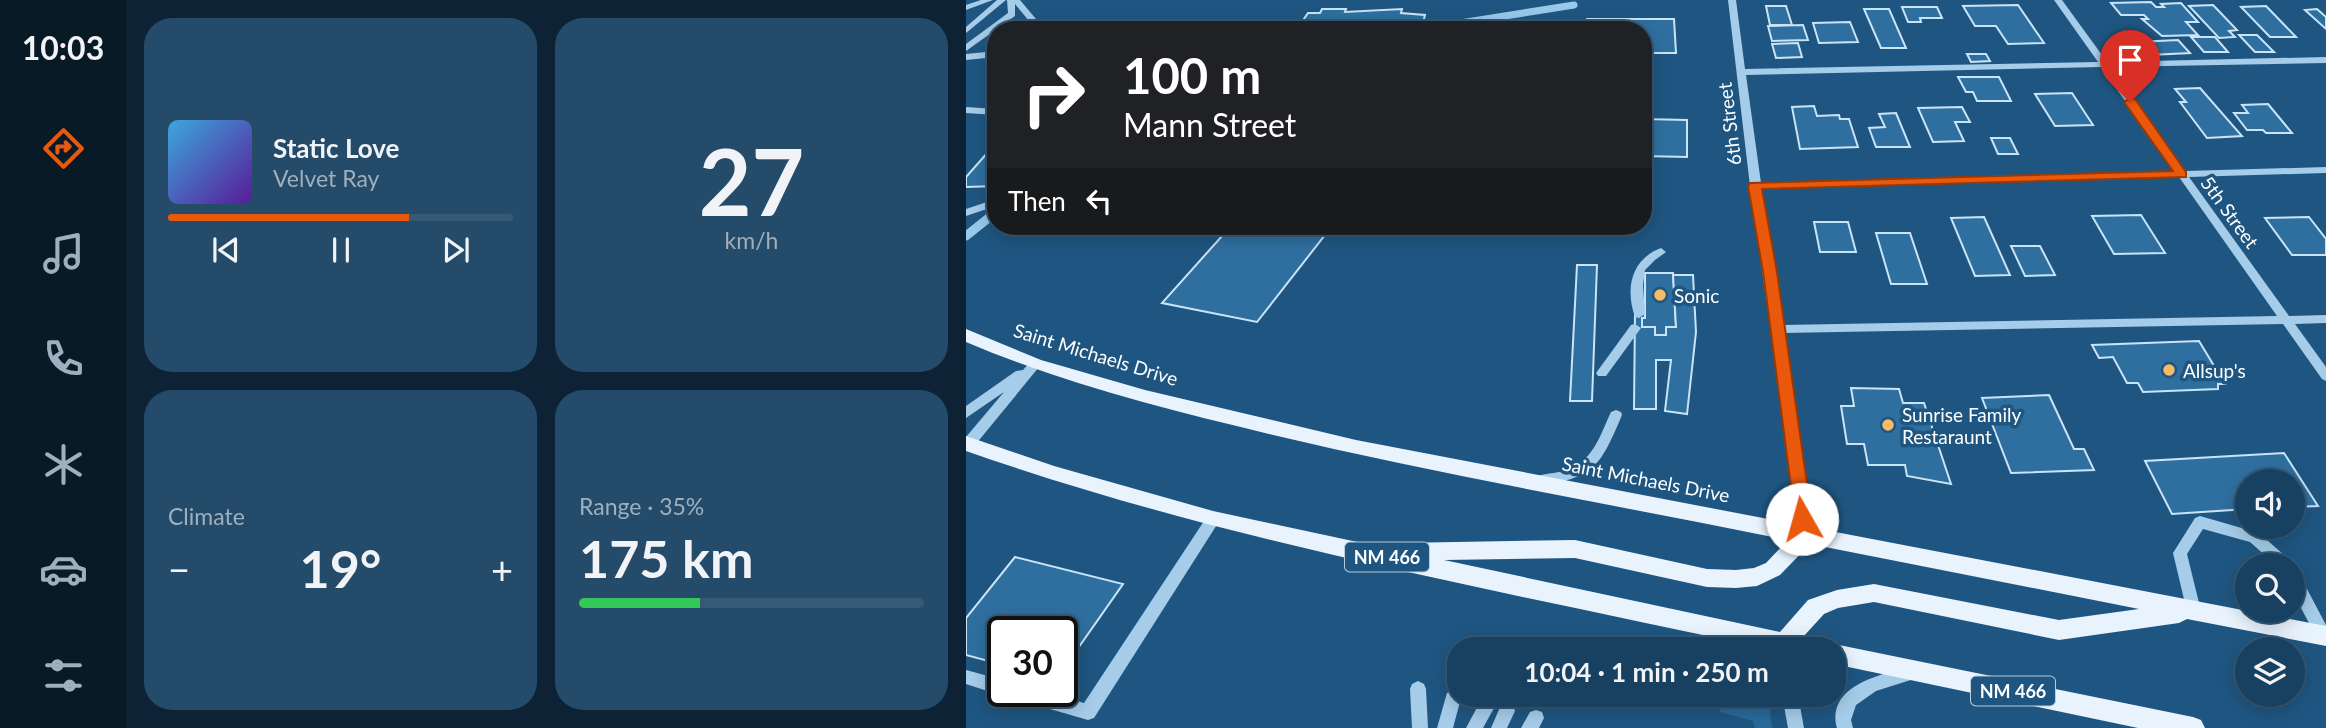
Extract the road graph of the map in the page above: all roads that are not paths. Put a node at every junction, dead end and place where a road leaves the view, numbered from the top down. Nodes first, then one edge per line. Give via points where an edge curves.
1 (989, 0) edge
2 (1002, 0) edge
3 (1011, 0) edge
4 (1016, 0) edge
5 (1732, 0) edge
6 (2058, 0) edge
7 (966, 8) edge
8 (1004, 21) edge
9 (1034, 21) edge
10 (966, 31) edge
11 (987, 33) edge
12 (966, 48) edge
13 (987, 55) edge
14 (966, 57) edge
15 (2326, 60) edge
16 (2104, 65) junction
17 (1741, 72) junction
18 (966, 110) edge
19 (987, 111) edge
20 (2326, 170) edge
21 (2182, 174) junction
22 (1755, 186) junction
23 (987, 205) edge
24 (966, 213) edge
25 (1661, 252) dead end
26 (1639, 314) dead end
27 (2326, 319) edge
28 (2287, 321) junction
29 (1635, 328) dead end
30 (1777, 329) junction
31 (966, 335) edge
32 (1035, 364) junction
33 (1602, 373) dead end
34 (2326, 376) edge
35 (966, 413) edge
36 (1616, 415) dead end
37 (967, 444) edge
38 (1532, 481) junction
39 (1213, 519) junction
40 (1805, 536) junction
41 (1367, 553) junction
42 (2273, 553) edge
43 (2305, 599) edge
44 (2193, 611) junction
45 (2325, 636) edge
46 (1744, 637) edge
47 (1791, 637) edge
48 (1846, 656) edge
49 (1917, 671) junction
50 (966, 677) edge
51 (987, 683) edge
52 (1419, 689) dead end
53 (1071, 707) edge
54 (1451, 707) edge
55 (1792, 707) edge
56 (1486, 708) dead end
57 (1507, 711) dead end
58 (1420, 728) edge
59 (1445, 728) edge
60 (1474, 728) edge
61 (1499, 728) edge
62 (1796, 728) edge
63 (1845, 728) edge
64 (2193, 728) edge

1 - 7 street
2 - 10 street
3 - 8 street via 1012,15
4 - 9 street
5 - 17 street, 6th Street
6 - 16 street, 5th Street
11 - 12 street
13 - 14 street
15 - 16 street
16 - 17 street
16 - 21 street, 5th Street
17 - 22 street, 6th Street
18 - 19 street
20 - 21 street
21 - 22 street
21 - 28 street, 5th Street
22 - 30 street, 6th Street
23 - 24 street
25 - 26 street via 1640,266
27 - 28 street
28 - 30 street
28 - 34 street, 5th Street
29 - 33 street
30 - 40 street, 6th Street
31 - 32 main road, Saint Michaels Drive
32 - 35 street
32 - 37 street
32 - 38 main road, Saint Michaels Drive via 1227,418
36 - 38 street via 1596,460 1564,478
37 - 39 main road, NM 466
38 - 40 main road, Saint Michaels Drive
39 - 41 main road, NM 466
39 - 53 street via 1088,712
40 - 41 main road via 1773,569 1736,579 1707,578 1575,549
40 - 44 main road, Saint Michaels Drive
41 - 46 main road, NM 466
42 - 44 street via 2255,537 2200,522 2180,552
43 - 45 street
44 - 45 main road, Saint Michaels Drive
44 - 47 main road via 2059,630 1874,593 1816,607
48 - 49 main road, NM 466
49 - 63 street via 1872,685 1849,700
49 - 64 main road, NM 466
50 - 51 street
52 - 58 street
54 - 59 street
55 - 62 street
56 - 60 street
57 - 61 lane

